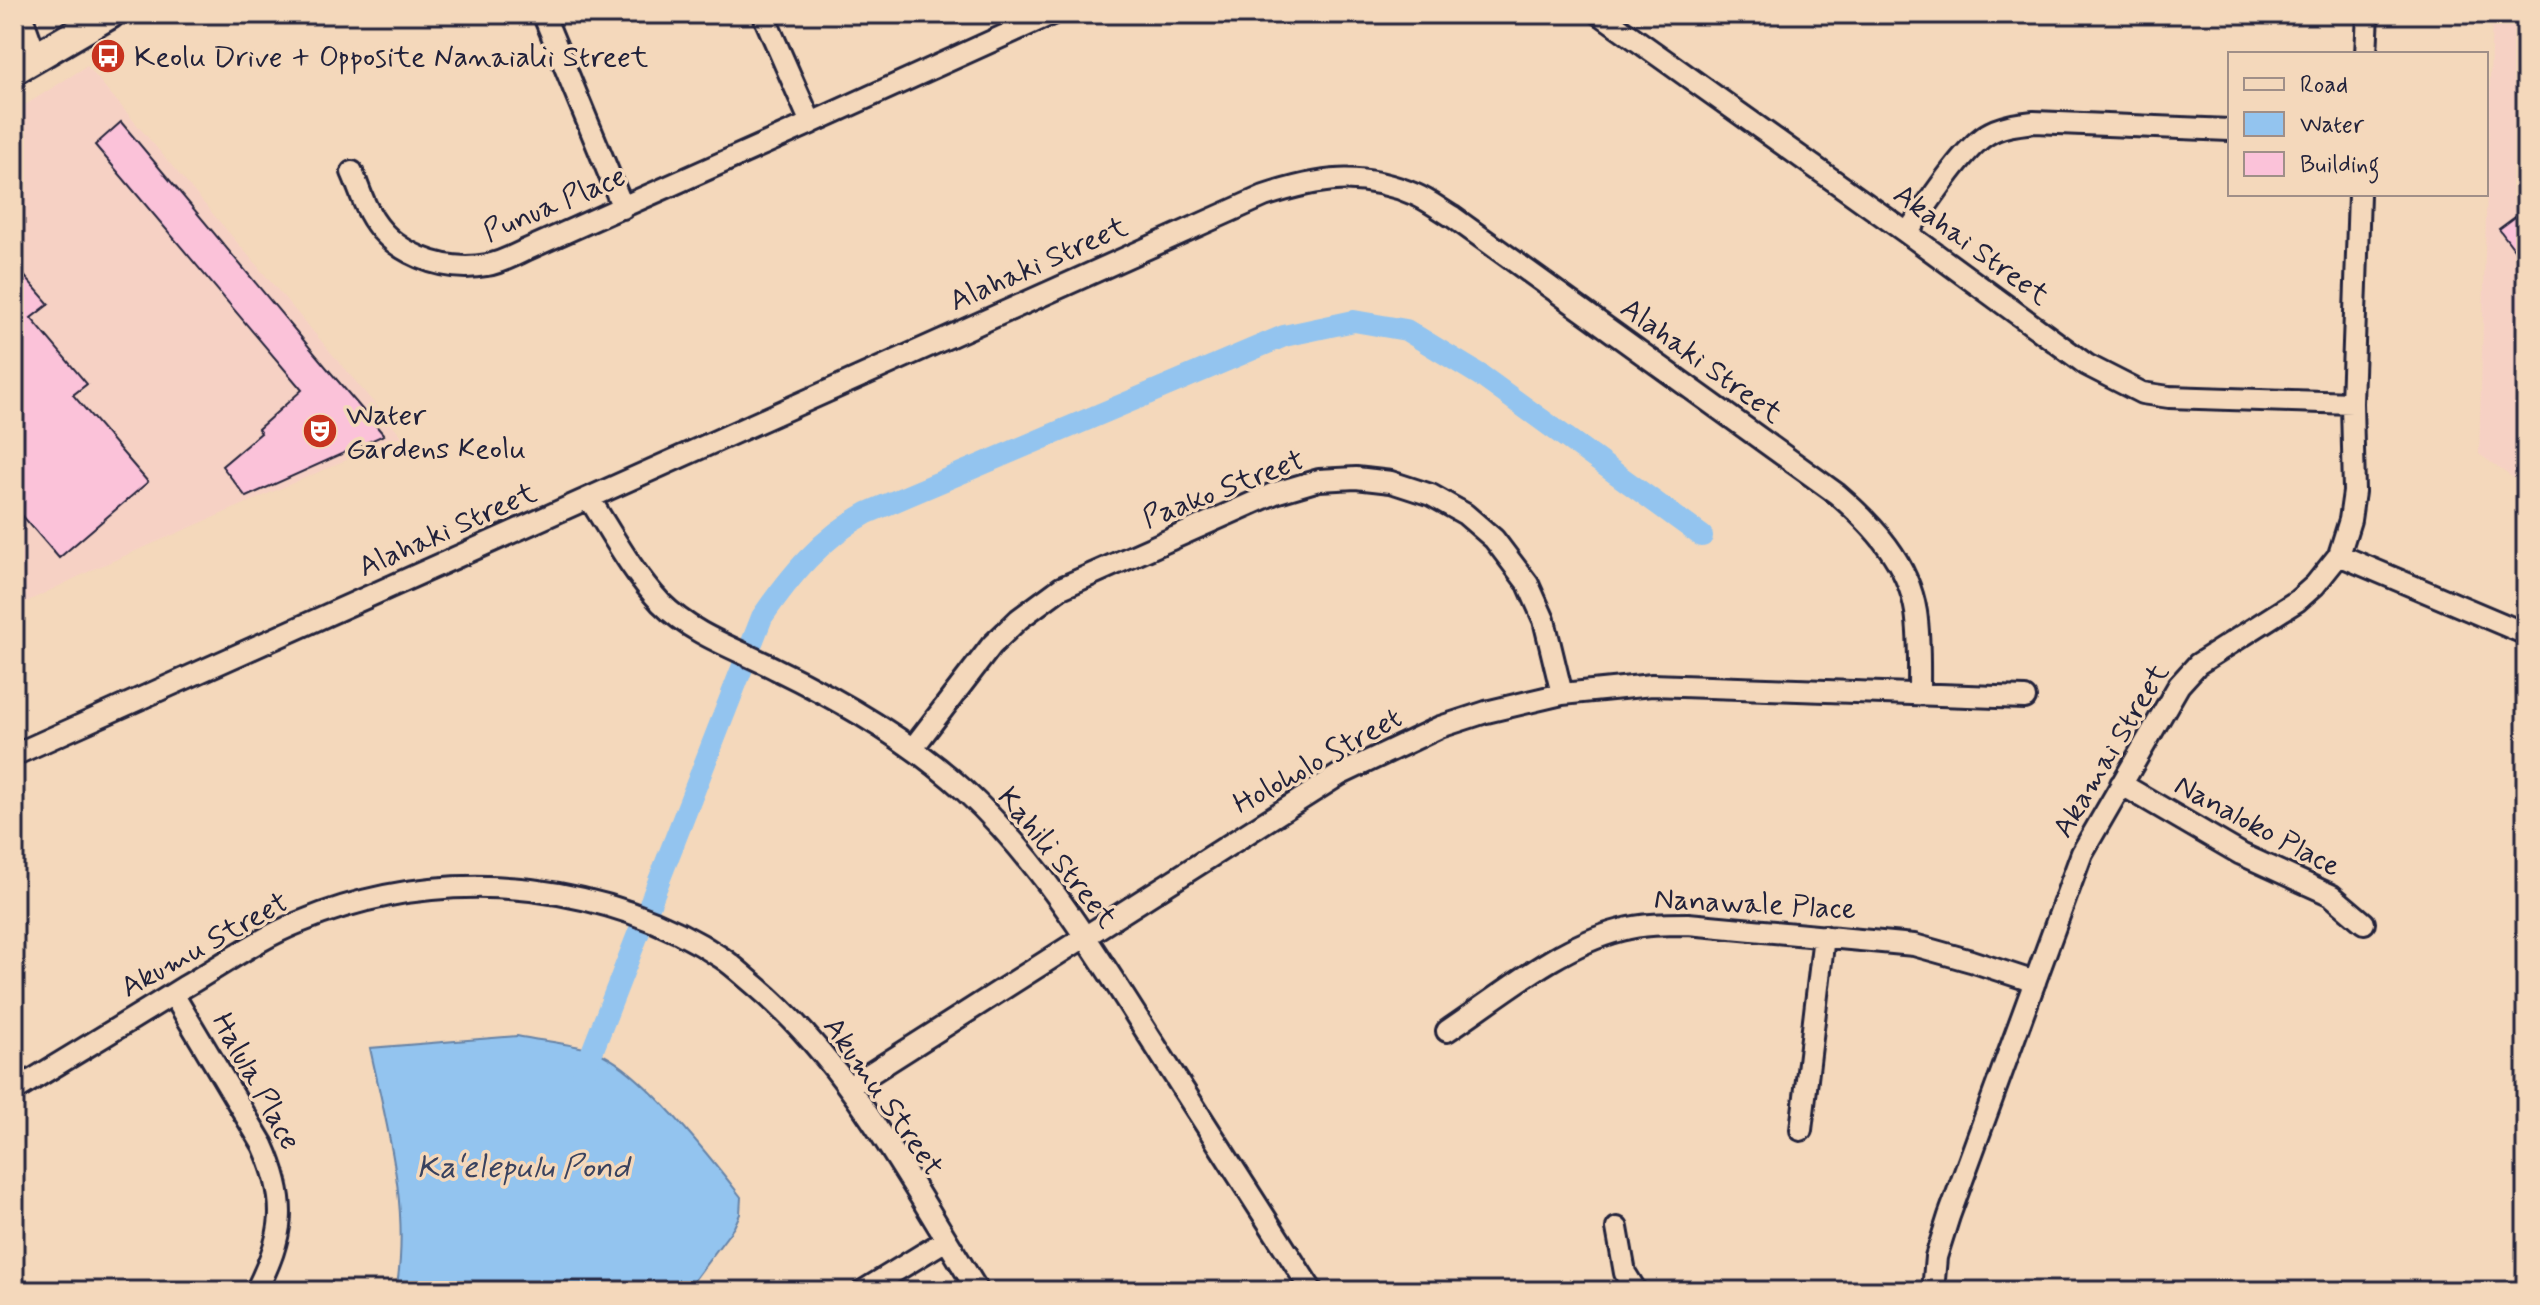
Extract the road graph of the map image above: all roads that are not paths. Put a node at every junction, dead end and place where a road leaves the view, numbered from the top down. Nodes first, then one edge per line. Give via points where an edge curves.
1 (21, 14) edge
2 (110, 14) edge
3 (763, 14) edge
4 (1052, 14) edge
5 (1600, 14) edge
6 (2368, 14) edge
7 (544, 16) dead end
8 (2366, 52) edge
9 (25, 63) edge
10 (811, 123) junction
11 (2228, 130) edge
12 (352, 172) dead end
13 (2359, 196) edge
14 (623, 208) junction
15 (1907, 233) junction
16 (2352, 403) junction
17 (589, 498) junction
18 (2339, 555) junction
19 (2526, 634) edge
20 (1562, 694) junction
21 (1919, 694) junction
22 (2025, 698) dead end
23 (913, 748) junction
24 (14, 755) edge
25 (2121, 784) junction
26 (2364, 923) dead end
27 (1086, 936) junction
28 (1824, 936) junction
29 (2035, 982) junction
30 (173, 994) junction
31 (1447, 1031) dead end
32 (849, 1087) junction
33 (14, 1091) edge
34 (1801, 1130) dead end
35 (1617, 1228) dead end
36 (946, 1240) junction
37 (256, 1291) edge
38 (863, 1291) edge
39 (978, 1291) edge
40 (1312, 1291) edge
41 (1636, 1291) edge
42 (1933, 1291) edge

1 - 9 street
2 - 9 main road
3 - 10 street
4 - 10 street, Punua Place
5 - 15 street, Akahai Street
6 - 8 street
7 - 14 street
10 - 14 street, Punua Place
11 - 15 street via 2034,122 2006,126 1968,151
12 - 14 street, Punua Place via 370,214 390,238 414,256 467,268 491,265
13 - 16 street, Akamai Street
15 - 16 street, Akahai Street via 2087,365 2142,393
16 - 18 street, Akamai Street via 2354,492
17 - 21 street, Alahaki Street via 1264,196 1317,180 1384,184 1417,195 1453,217 1867,520 1890,549 1916,608
17 - 23 street, Kahili Street via 636,571 687,625 777,669
17 - 24 street, Alahaki Street
18 - 19 street
18 - 25 street, Akamai Street via 2297,601 2198,664 2179,685
20 - 21 street, Holoholo Street via 1652,685
20 - 23 street, Paako Street via 1544,620 1528,584 1494,539 1431,495 1391,482 1319,480 1262,498 1061,588 992,645
20 - 27 street, Holoholo Street via 1440,727 1339,775
21 - 22 street, Holoholo Street
23 - 27 street, Kahili Street via 1001,827
25 - 26 street, Nanaloko Place via 2241,854 2331,895
25 - 29 street, Akamai Street via 2082,853
27 - 32 street, Holoholo Street
27 - 40 street, Kahili Street
28 - 29 street, Nanawale Place via 1914,945
28 - 31 street, Nanawale Place via 1688,924 1622,929 1561,955
28 - 34 street
29 - 42 street, Akamai Street via 1949,1216 1936,1257
30 - 32 street, Akumu Street via 298,923 359,901 449,887 568,895 659,924 725,960 770,998
30 - 33 street, Akumu Street
30 - 37 street, Halula Place via 263,1145 281,1195 272,1258
32 - 36 street, Akumu Street
35 - 41 street via 1625,1273
36 - 38 street
36 - 39 street, Akumu Street

